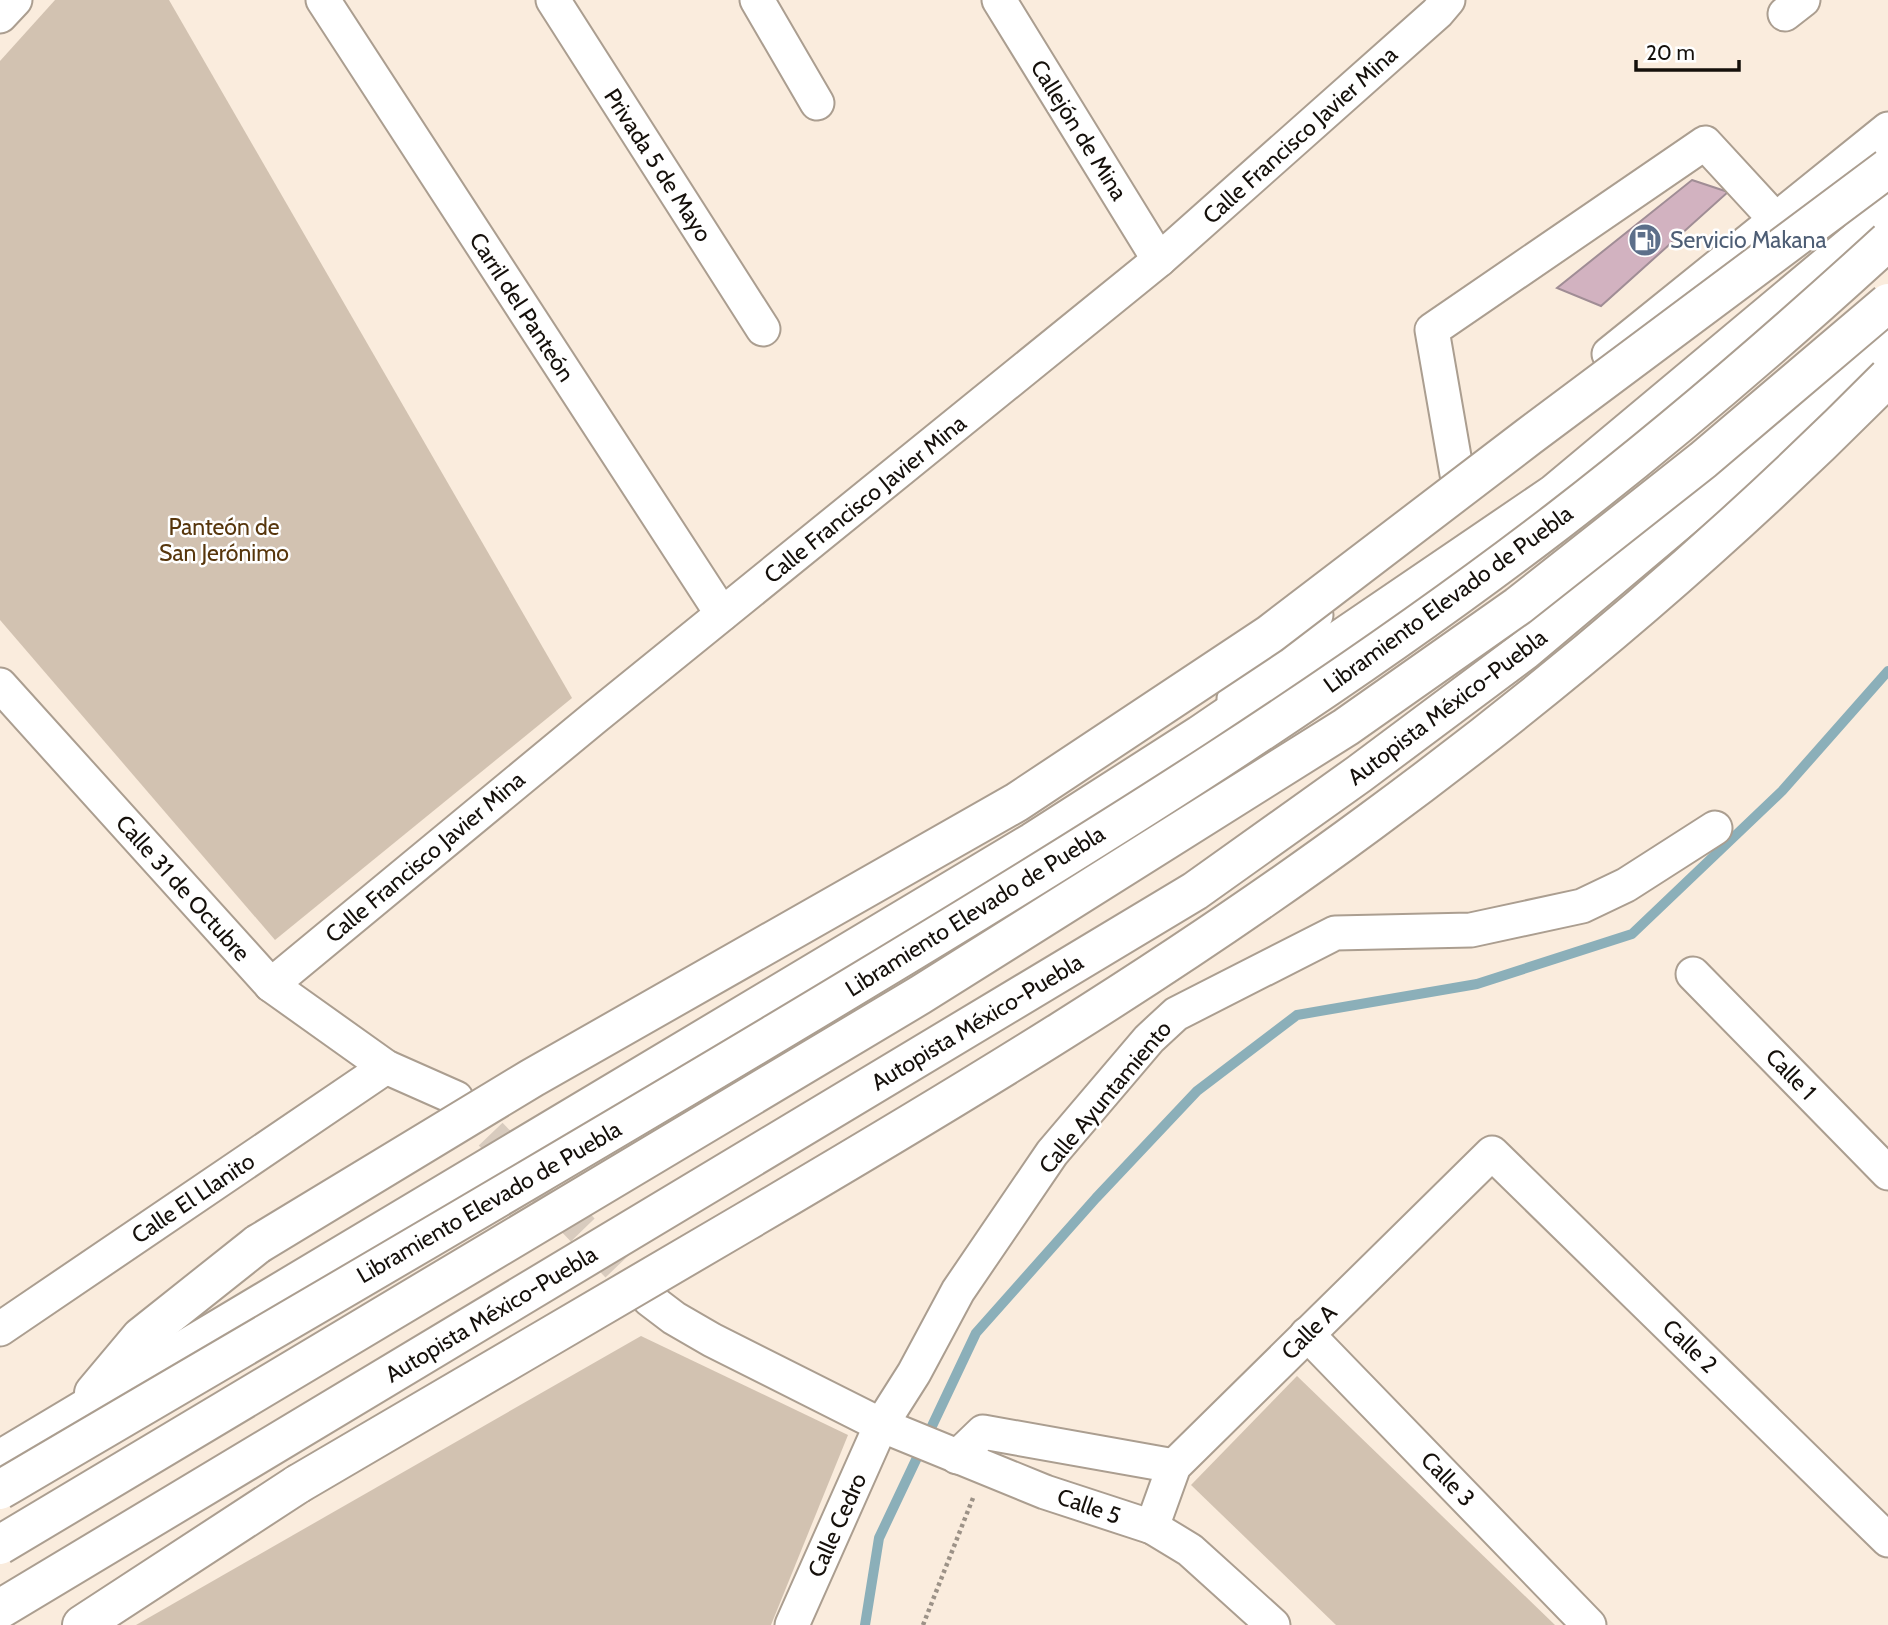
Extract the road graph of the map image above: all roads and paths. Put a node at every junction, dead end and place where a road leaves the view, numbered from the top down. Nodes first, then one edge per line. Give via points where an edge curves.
1 (15, 0) edge
2 (323, 0) edge
3 (553, 0) edge
4 (757, 0) edge
5 (999, 0) edge
6 (1448, 0) edge
7 (0, 16) edge
8 (817, 103) dead end
9 (1883, 150) edge
10 (1888, 209) edge
11 (1776, 220) junction
12 (1888, 242) edge
13 (1159, 260) junction
14 (1888, 303) edge
15 (763, 329) dead end
16 (1888, 341) edge
17 (1888, 377) edge
18 (1457, 474) junction
19 (722, 614) junction
20 (0, 685) edge
21 (1200, 735) junction
22 (1715, 828) dead end
23 (1693, 974) dead end
24 (271, 985) junction
25 (386, 1067) junction
26 (456, 1098) tunnel mouth
27 (1492, 1153) joint
28 (1888, 1173) edge
29 (649, 1299) tunnel mouth
30 (0, 1329) edge
31 (1307, 1334) junction
32 (76, 1415) junction
33 (890, 1429) junction
34 (964, 1459) junction
35 (0, 1460) edge
36 (1174, 1466) junction
37 (0, 1490) edge
38 (1152, 1527) junction
39 (1888, 1540) edge
40 (0, 1545) edge
41 (0, 1609) edge
42 (82, 1625) edge
43 (792, 1625) edge
44 (923, 1625) edge
45 (1273, 1625) edge
46 (1589, 1625) edge

1 - 7 street
2 - 19 street, Carril del Panteón
3 - 15 street, Privada 5 de Mayo
4 - 8 street
5 - 13 street, Callejón de Mina
6 - 13 street, Calle Francisco Javier Mina
9 - 11 street
9 - 32 highway, bridge via 1270,634 1017,803 532,1078 258,1244 141,1337
10 - 21 highway via 1857,241 1554,494
11 - 18 street
11 - 18 street via 1705,143 1432,330
12 - 37 highway, Libramiento Elevado de Puebla, bridge via 1675,429 1555,524 1331,686 1018,887 702,1078
13 - 19 street, Calle Francisco Javier Mina
14 - 40 highway, Libramiento Elevado de Puebla, bridge via 1703,460 1518,606 1346,727 920,995
16 - 41 highway, Autopista México-Puebla via 1525,650 1195,891
17 - 42 highway, bridge via 1642,604 1471,746 1355,833 1101,1005 916,1121 298,1484
18 - 21 street via 1430,495
19 - 24 street, Calle Francisco Javier Mina
20 - 24 street, Calle 31 de Octubre
21 - 32 highway via 1033,842
22 - 33 street, Calle Ayuntamiento via 1626,885 1582,906 1471,930 1335,933 1176,1014 1149,1039 1052,1153 958,1291
23 - 28 street, Calle 1
24 - 25 street, Calle 31 de Octubre
25 - 26 street, Calle 31 de Octubre
25 - 30 street, Calle El Llanito
27 - 31 street, Calle A
27 - 39 street, Calle 2
29 - 33 street, Calle 5 via 712,1340
31 - 36 street, Calle A
31 - 46 street, Calle 3
32 - 35 highway
33 - 34 street, Calle 5
33 - 43 street, Calle Cedro
34 - 36 street via 984,1432
34 - 38 street, Calle 5
34 - 44 path
36 - 38 street, Calle A
38 - 45 street, Calle 5 via 1190,1550

